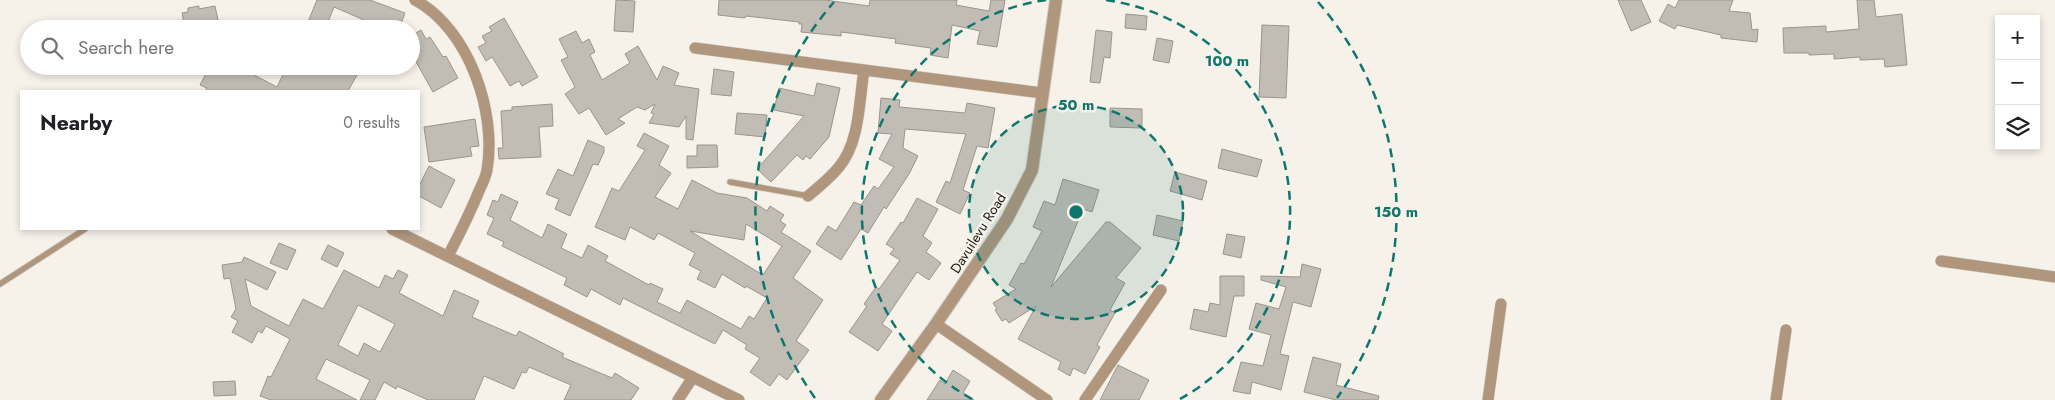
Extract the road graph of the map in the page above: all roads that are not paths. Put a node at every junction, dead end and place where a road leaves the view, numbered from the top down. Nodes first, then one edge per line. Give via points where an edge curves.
1 (415, 0) edge
2 (1056, 0) edge
3 (695, 48) dead end
4 (864, 70) junction
5 (1042, 93) junction
6 (730, 182) dead end
7 (808, 196) joint
8 (83, 230) edge
9 (394, 230) edge
10 (448, 256) junction
11 (1941, 261) dead end
12 (2055, 278) edge
13 (0, 284) edge
14 (1161, 290) dead end
15 (1501, 304) dead end
16 (936, 324) junction
17 (1786, 330) dead end
18 (693, 378) junction
19 (678, 400) edge
20 (739, 400) edge
21 (881, 400) edge
22 (1048, 400) edge
23 (1085, 400) edge
24 (1488, 400) edge
25 (1776, 400) edge

1 - 10 street via 441,21 472,68 486,110 490,138 487,171 471,212
2 - 5 street, Davuilevu Road
3 - 4 street
4 - 5 street
4 - 7 street via 850,149 840,167
5 - 16 street, Davuilevu Road via 1032,170 1007,219
6 - 7 lane
8 - 13 lane
9 - 10 street
10 - 18 street
11 - 12 street
14 - 23 street
15 - 24 street
16 - 21 street, Davuilevu Road
16 - 22 street
17 - 25 street
18 - 19 street
18 - 20 street

